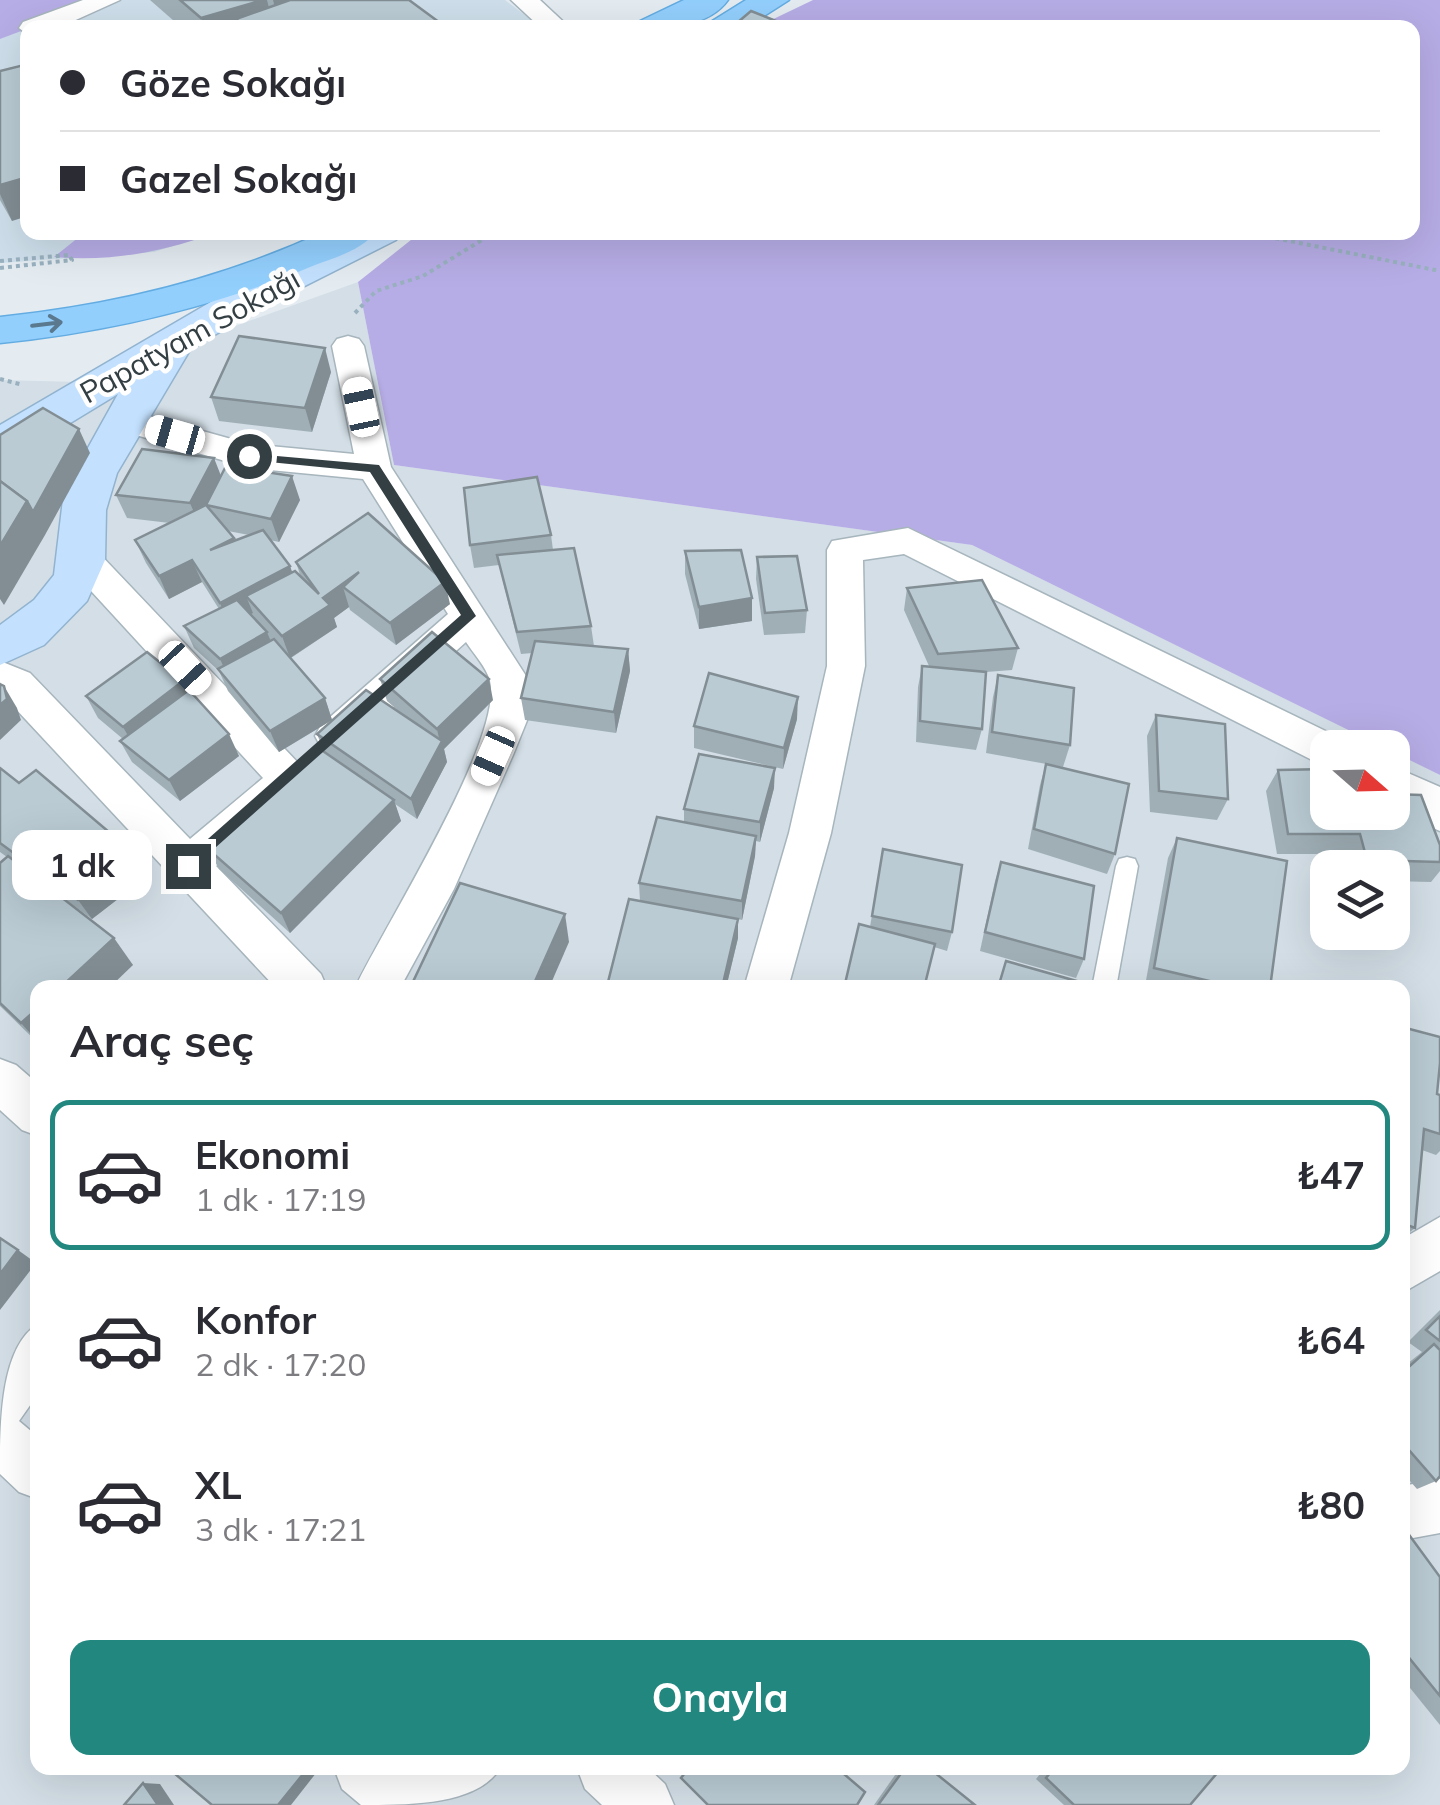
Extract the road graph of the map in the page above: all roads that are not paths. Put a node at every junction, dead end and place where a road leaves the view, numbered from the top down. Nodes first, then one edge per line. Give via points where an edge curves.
1 (107, 0) edge
2 (524, 0) edge
3 (711, 0) edge
4 (772, 0) edge
5 (52, 20) edge
6 (548, 20) edge
7 (669, 20) edge
8 (733, 20) edge
9 (245, 240) edge
10 (340, 240) edge
11 (366, 240) edge
12 (0, 296) edge
13 (0, 330) edge
14 (186, 333) junction
15 (348, 346) road end
16 (124, 420) junction
17 (0, 445) edge
18 (374, 468) junction
19 (82, 558) junction
20 (469, 616) junction
21 (0, 647) edge
22 (0, 676) edge
23 (1310, 741) edge
24 (288, 778) junction
25 (1410, 791) edge
26 (1440, 814) edge
27 (188, 866) junction
28 (1127, 866) dead end
29 (296, 980) edge
30 (382, 980) edge
31 (768, 980) edge
32 (1106, 980) edge
33 (0, 1080) edge
34 (30, 1108) edge
35 (1440, 1241) edge
36 (1410, 1264) edge
37 (30, 1361) edge
38 (0, 1404) edge
39 (0, 1439) edge
40 (30, 1466) edge
41 (1440, 1506) edge
42 (1410, 1512) edge
43 (371, 1775) edge
44 (459, 1775) edge
45 (613, 1775) edge
46 (406, 1805) edge
47 (644, 1805) edge

1 - 5 street
2 - 6 street
3 - 7 main road
4 - 8 main road
9 - 12 main road via 140,273
13 -> 10 main road via 94,319 234,284
11 - 14 main road, Papatyam Sokağı
14 - 16 main road
14 - 17 main road, Papatyam Sokağı
15 - 18 street
16 - 18 street via 249,456
16 - 19 main road via 88,490 79,522
18 - 20 street
19 - 21 main road via 39,626
19 - 24 street
20 - 24 street
20 - 30 street via 509,679 508,718 433,889
22 - 27 street via 16,683
23 - 31 street via 908,541 845,550 846,666 810,833
24 - 27 street
25 - 26 street
27 - 29 street
28 - 32 lane
33 - 34 street
35 - 36 street
37 - 38 street
39 - 40 street
41 - 42 street
43 - 46 street
44 - 46 street
45 - 47 street

